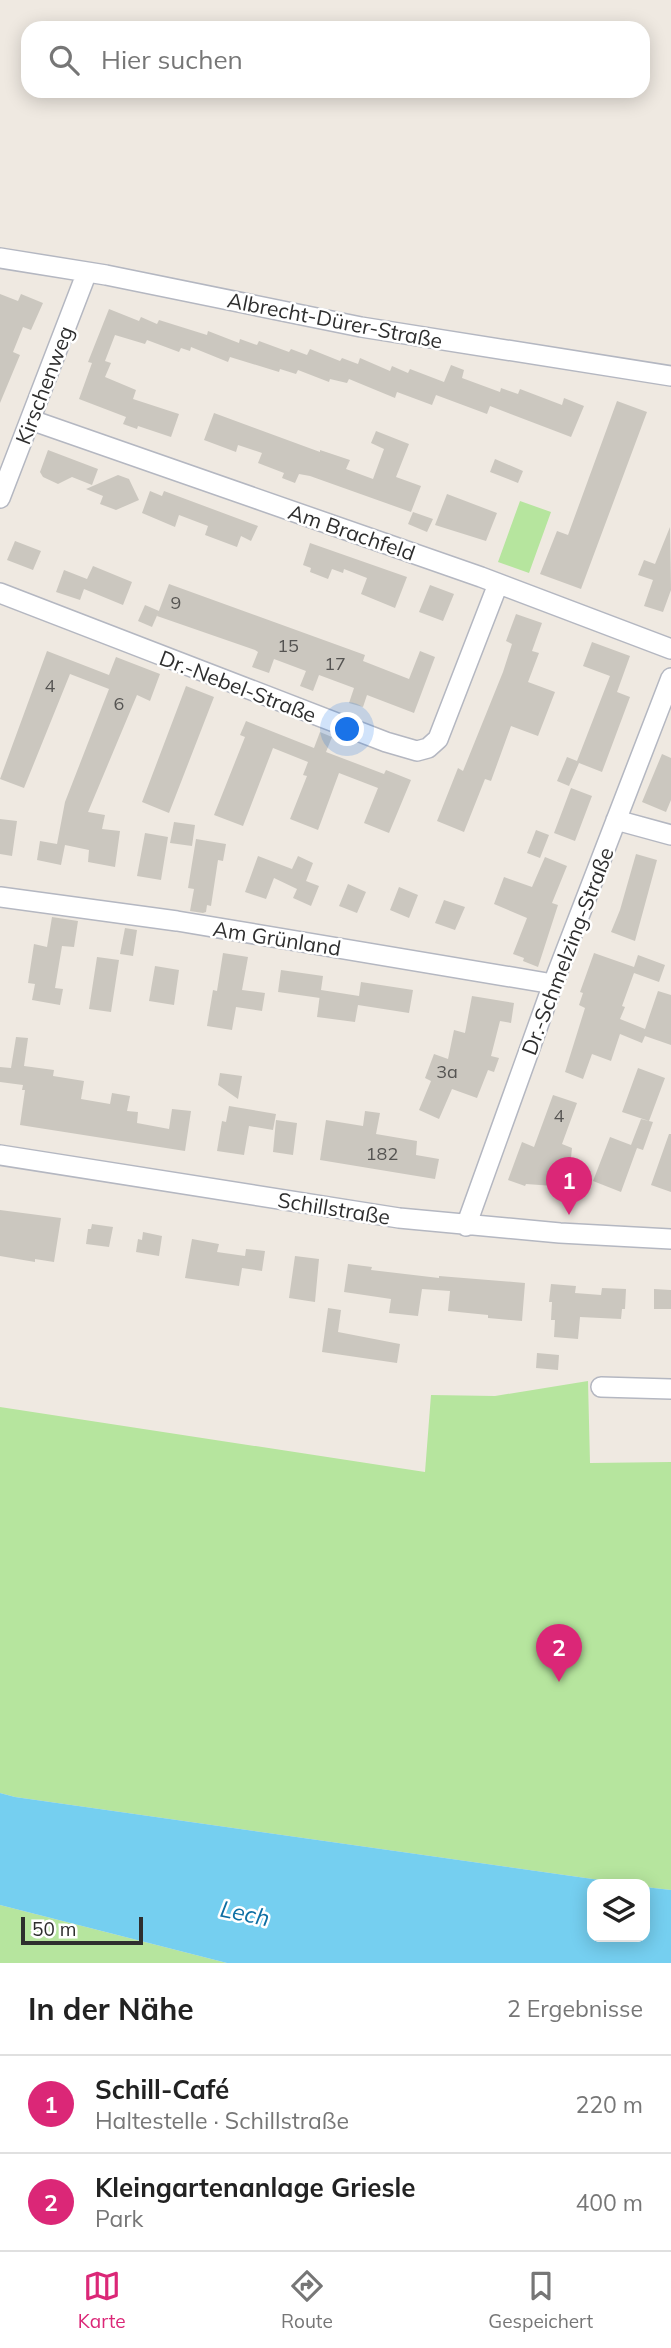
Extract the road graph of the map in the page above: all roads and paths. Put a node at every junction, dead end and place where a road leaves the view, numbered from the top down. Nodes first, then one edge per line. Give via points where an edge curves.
1 (0, 258) edge
2 (87, 272) junction
3 (671, 376) edge
4 (31, 419) junction
5 (0, 498) edge
6 (498, 584) junction
7 (0, 593) edge
8 (671, 649) edge
9 (671, 678) edge
10 (616, 820) junction
11 (671, 835) edge
12 (0, 897) edge
13 (554, 984) junction
14 (0, 1155) edge
15 (466, 1226) junction
16 (671, 1239) edge
17 (601, 1387) dead end
18 (671, 1389) edge

1 - 2 street, Albrecht-Dürer-Straße
2 - 3 street, Albrecht-Dürer-Straße via 360,327
2 - 4 street, Kirschenweg
4 - 5 street, Kirschenweg
4 - 6 street, Am Brachfeld
6 - 7 street, Dr.-Nebel-Straße via 438,739 416,751
6 - 8 street, Am Brachfeld
9 - 10 street, Dr.-Schmelzing-Straße
10 - 11 street
10 - 13 street, Dr.-Schmelzing-Straße
12 - 13 street, Am Grünland via 177,921
13 - 15 street, Dr.-Schmelzing-Straße
14 - 15 street, Schillstraße
15 - 16 street, Schillstraße
17 - 18 street

